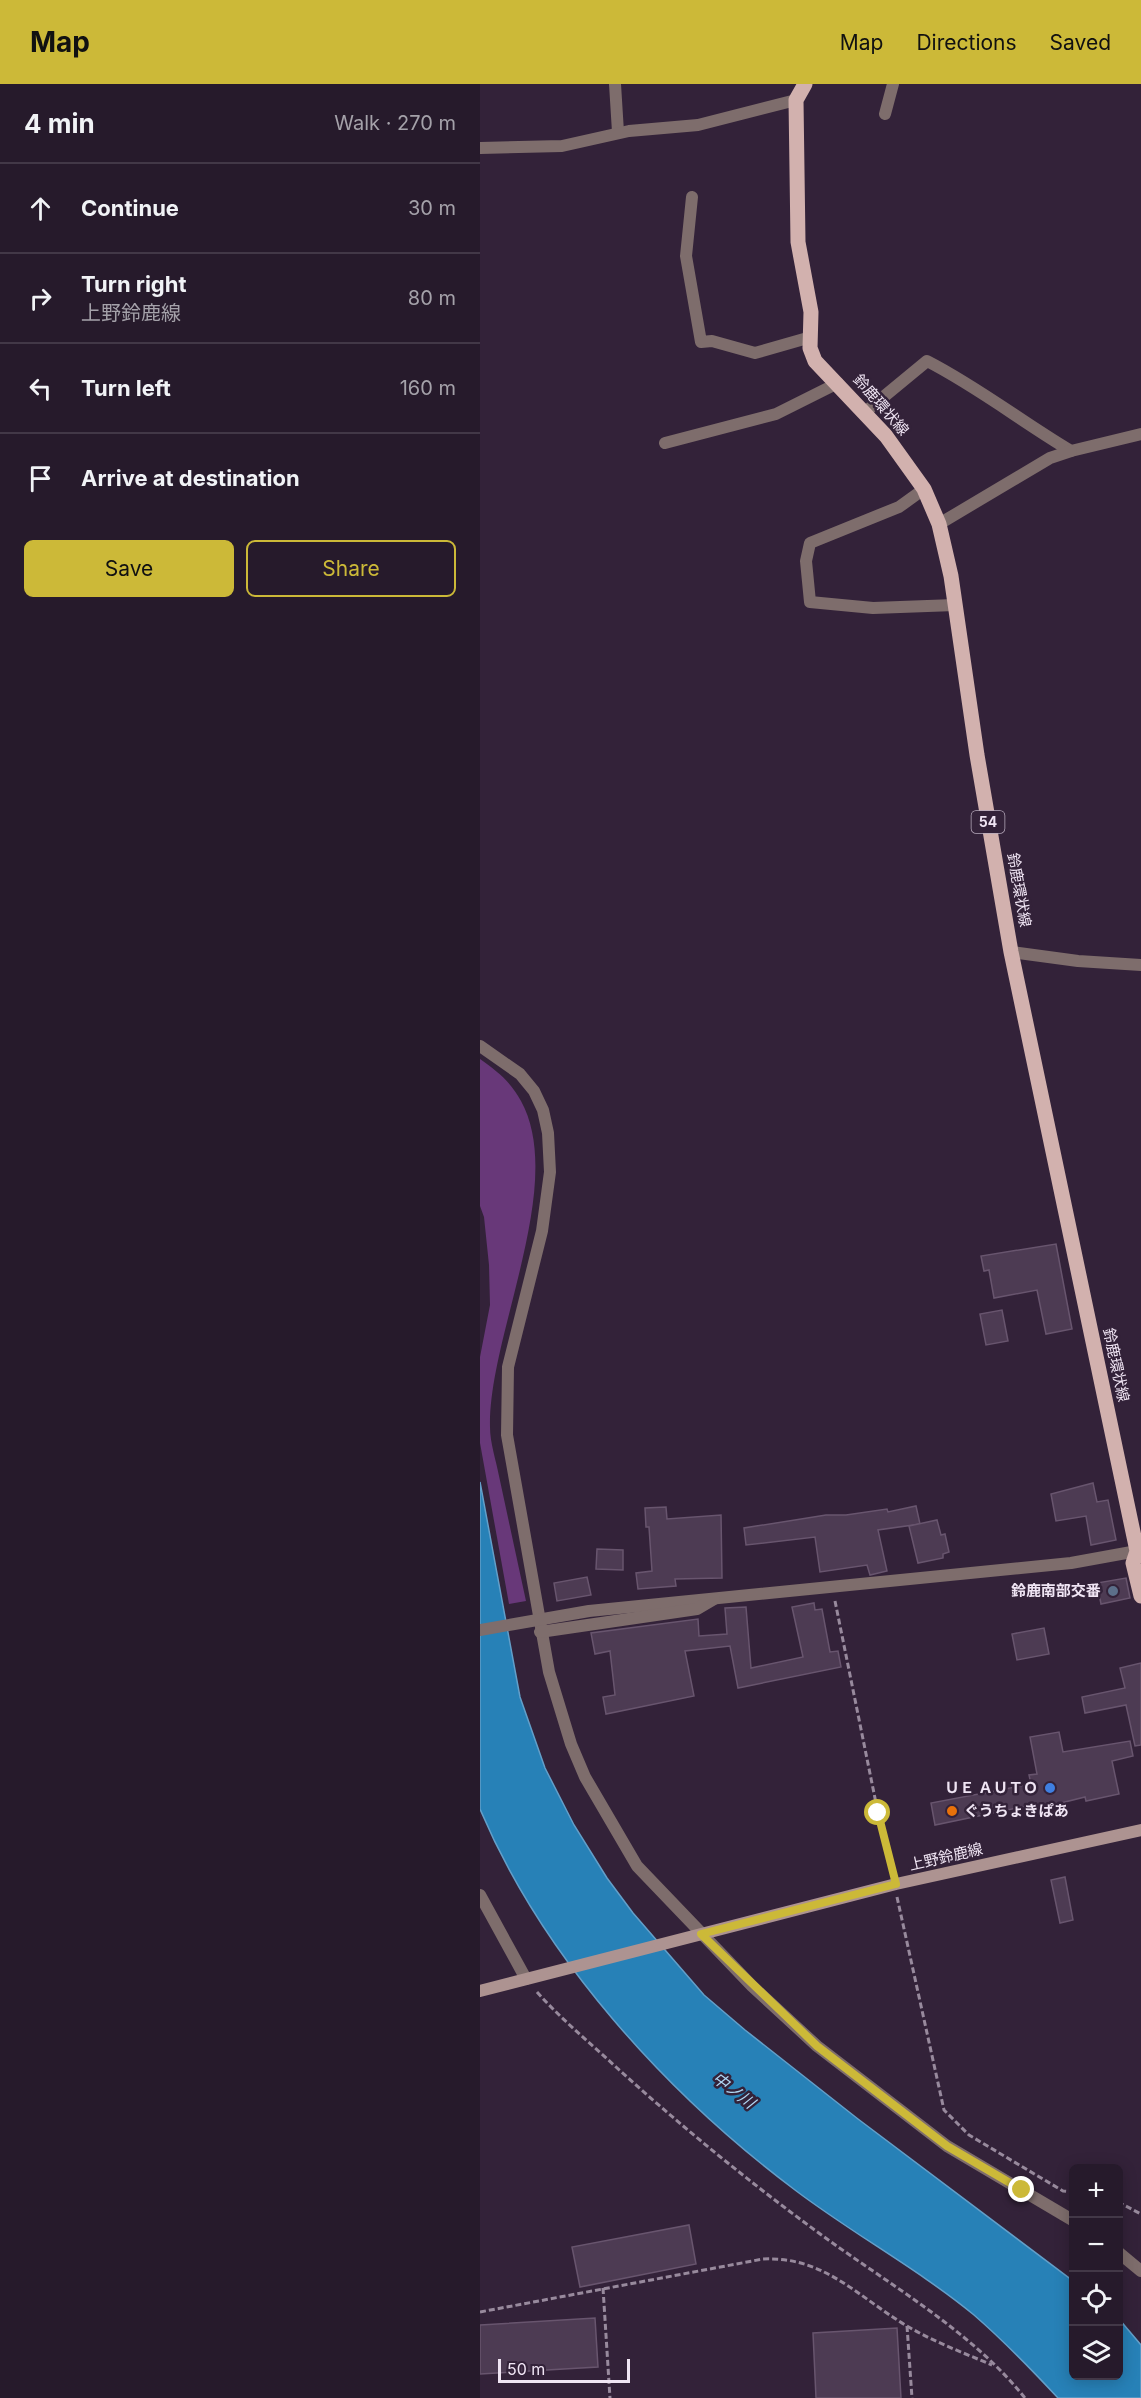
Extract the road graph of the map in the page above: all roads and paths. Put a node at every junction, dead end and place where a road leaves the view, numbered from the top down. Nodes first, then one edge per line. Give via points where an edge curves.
1 (615, 84) edge
2 (805, 84) edge
3 (893, 84) edge
4 (796, 100) junction
5 (885, 114) dead end
6 (618, 132) junction
7 (480, 148) edge
8 (692, 197) dead end
9 (811, 337) junction
10 (838, 383) junction
11 (864, 413) junction
12 (1141, 435) edge
13 (665, 443) dead end
14 (1071, 451) junction
15 (924, 489) junction
16 (939, 524) junction
17 (955, 605) junction
18 (1011, 952) junction
19 (1141, 965) edge
20 (480, 1046) edge
21 (1139, 1551) edge
22 (832, 1588) junction
23 (1141, 1596) edge
24 (537, 1624) junction
25 (480, 1630) edge
26 (1141, 1830) edge
27 (896, 1884) junction
28 (480, 1895) edge
29 (698, 1935) junction
30 (526, 1979) junction
31 (480, 1991) edge
32 (1069, 2192) edge
33 (1123, 2204) edge
34 (1141, 2214) edge
35 (1069, 2218) edge
36 (1123, 2255) edge
37 (1141, 2271) edge
38 (603, 2288) junction
39 (480, 2312) edge
40 (907, 2326) junction
41 (995, 2367) junction
42 (610, 2398) edge
43 (912, 2398) edge
44 (1025, 2398) edge

1 - 6 street
2 - 4 main road
3 - 5 street
4 - 6 street via 698,125
4 - 9 main road, 鈴鹿環状線 / 54 via 798,242 811,312
6 - 7 street via 562,146
8 - 9 street via 686,256 701,342 712,341 755,353
9 - 10 main road, 鈴鹿環状線 / 54 via 815,361
10 - 11 main road, 鈴鹿環状線 / 54
10 - 13 street via 776,414
11 - 14 street via 927,361
11 - 15 main road, 鈴鹿環状線 / 54
12 - 14 street
14 - 16 street via 1050,458
15 - 16 main road, 鈴鹿環状線 / 54
15 - 17 street via 899,507 810,543 806,561 810,602 873,608
16 - 17 main road, 鈴鹿環状線 / 54
17 - 18 main road, 鈴鹿環状線 / 54
18 - 19 street
18 - 21 main road, 鈴鹿環状線 / 54
20 - 24 street via 520,1074 534,1091 543,1110 550,1151 542,1231 508,1366 506,1404 510,1460
21 - 22 street via 1071,1563
21 - 23 main road, 鈴鹿環状線 / 54 via 1133,1563
22 - 24 street via 589,1611
22 - 27 path
24 - 25 street
24 - 29 street via 560,1712 585,1777 637,1866
26 - 27 main road, 上野鈴鹿線
27 - 29 main road, 上野鈴鹿線
27 - 32 path via 944,2110 969,2135
28 - 30 street
29 - 30 main road, 上野鈴鹿線
29 - 35 street via 817,2046 938,2139
30 - 31 main road, 上野鈴鹿線
30 - 41 path via 564,2023 672,2118 799,2218 960,2335
33 - 34 path
36 - 37 street
38 - 39 path
38 - 40 path via 783,2258 812,2265
38 - 42 path
40 - 41 path
40 - 43 path
41 - 44 path

